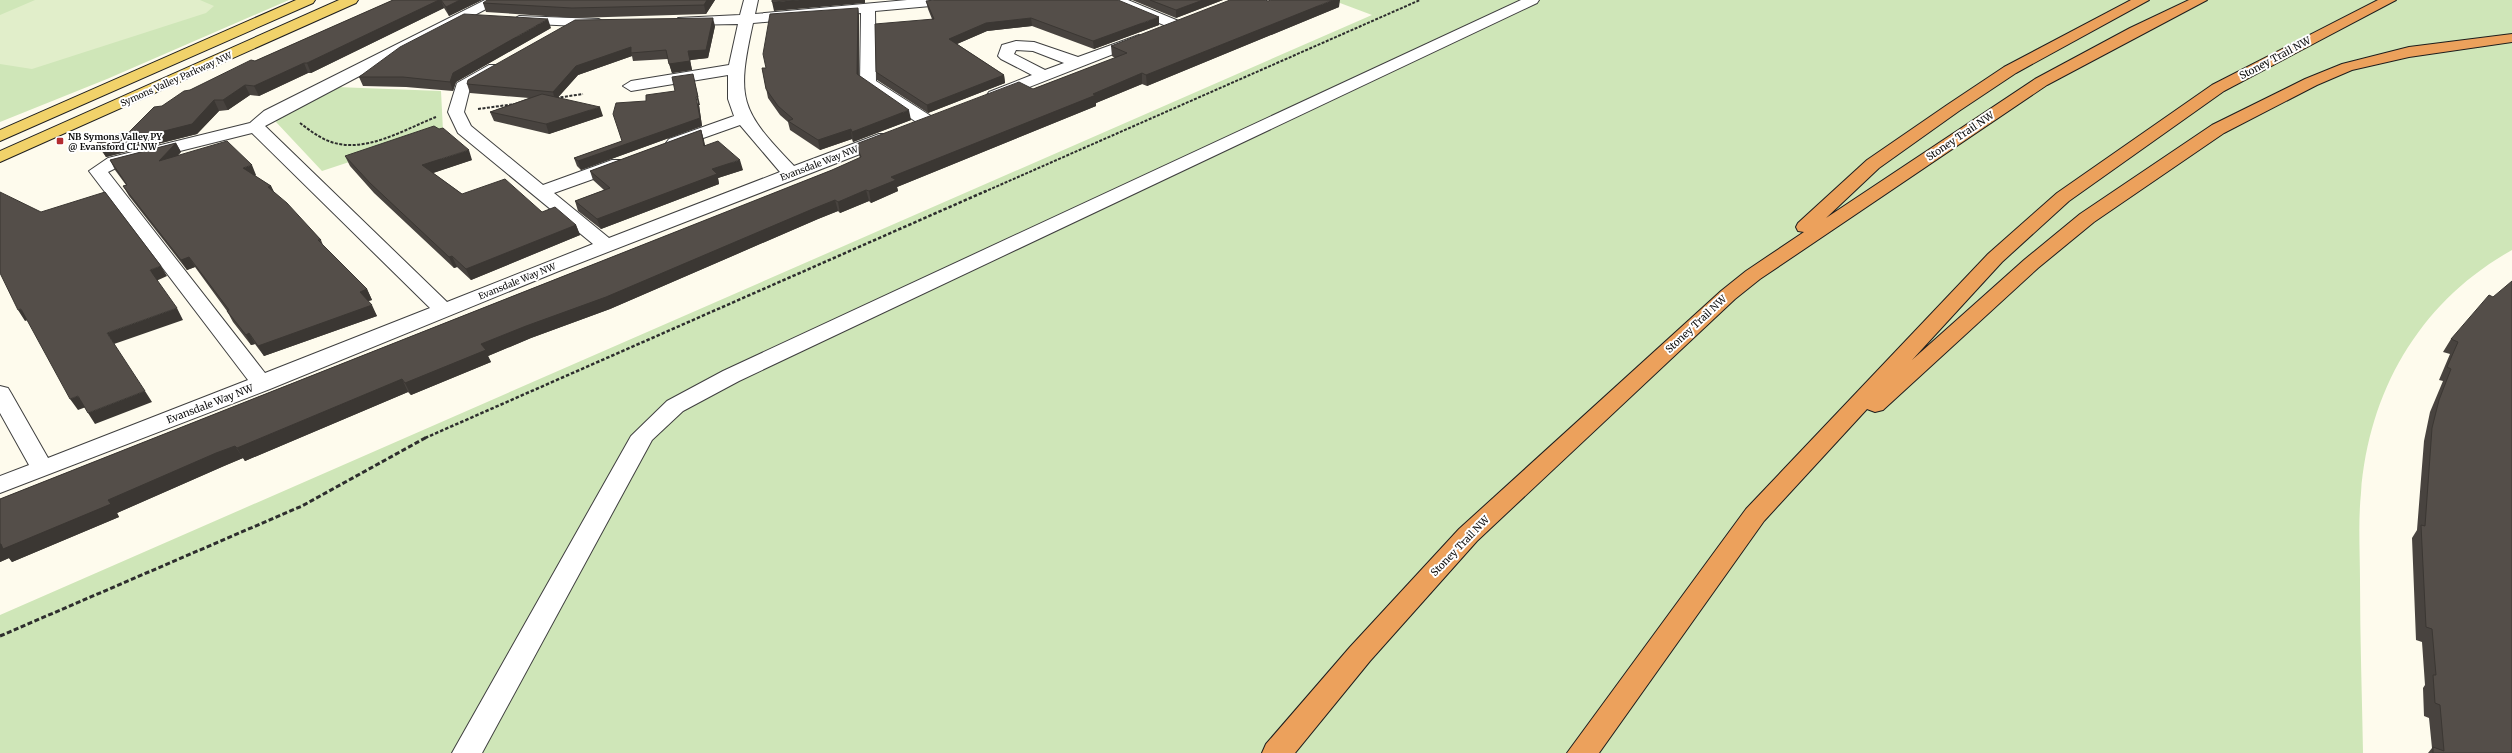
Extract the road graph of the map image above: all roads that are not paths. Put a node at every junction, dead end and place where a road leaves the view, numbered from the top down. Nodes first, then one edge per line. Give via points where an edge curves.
1 (308, 0) edge
2 (351, 0) edge
3 (496, 0) edge
4 (751, 0) edge
5 (953, 0) edge
6 (1116, 0) edge
7 (1532, 0) edge
8 (2142, 0) edge
9 (2200, 0) edge
10 (2389, 0) edge
11 (868, 9) junction
12 (463, 16) junction
13 (746, 19) junction
14 (671, 22) edge
15 (574, 23) junction
16 (611, 23) edge
17 (2512, 38) edge
18 (546, 39) edge
19 (511, 58) edge
20 (1077, 62) junction
21 (736, 69) junction
22 (1043, 75) junction
23 (631, 86) dead end
24 (978, 102) edge
25 (744, 118) junction
26 (256, 127) junction
27 (0, 136) edge
28 (657, 150) edge
29 (0, 157) edge
30 (635, 158) edge
31 (791, 173) junction
32 (540, 192) junction
33 (606, 245) junction
34 (1752, 275) junction
35 (444, 310) junction
36 (262, 384) junction
37 (0, 393) edge
38 (43, 468) junction
39 (0, 485) edge
40 (1755, 515) junction
41 (468, 753) edge
42 (1277, 753) edge
43 (1582, 753) edge

1 - 27 main road, Symons Valley Parkway NW
2 - 29 main road, Symons Valley Parkway NW
3 - 12 street
4 - 13 street
5 - 11 street
6 - 20 street via 1183,22
7 - 41 street via 745,369 674,406 643,436
8 - 34 highway via 2010,70 1873,164
9 - 34 highway, Stoney Trail NW via 2135,31 2041,82
10 - 40 highway, Stoney Trail NW via 2218,88 2063,197 1995,258
11 - 13 street
11 - 31 street, Evansdale Way NW via 868,83 935,119
12 - 15 street
12 - 26 street via 270,114
13 - 14 street
13 - 21 street
15 - 16 street
15 - 18 street
17 - 40 highway via 2409,52 2347,67 2311,82 2218,129 2087,218 2031,264
19 - 32 street via 463,86 456,112 464,129
20 - 22 street
20 - 22 street via 1032,45 1007,48 1006,56
21 - 23 street
21 - 25 street via 738,108
22 - 24 street
25 - 28 street
25 - 31 street via 759,140
26 - 35 street
26 - 36 street via 114,162 98,171
30 - 32 street
31 - 33 street, Evansdale Way NW
32 - 33 street
33 - 35 street, Evansdale Way NW
34 - 42 highway, Stoney Trail NW via 1468,535 1360,654
35 - 36 street, Evansdale Way NW
36 - 38 street, Evansdale Way NW
37 - 38 street
38 - 39 street, Evansdale Way NW
40 - 43 highway, Stoney Trail NW

